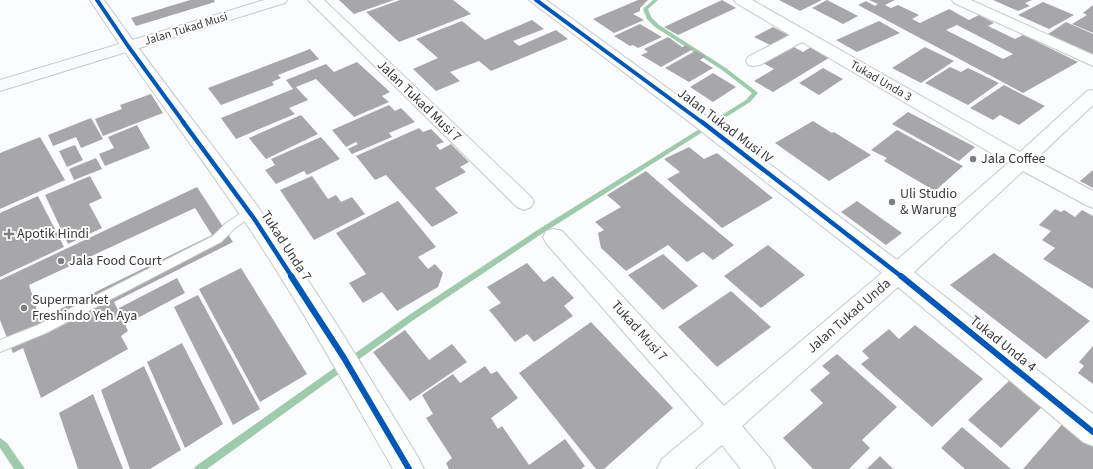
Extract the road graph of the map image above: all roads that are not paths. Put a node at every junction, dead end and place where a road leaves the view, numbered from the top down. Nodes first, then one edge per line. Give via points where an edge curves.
1 (97, 0) edge
2 (280, 0) edge
3 (315, 0) edge
4 (536, 0) edge
5 (741, 0) edge
6 (959, 0) edge
7 (802, 35) junction
8 (128, 46) junction
9 (754, 61) dead end
10 (1093, 61) edge
11 (0, 86) edge
12 (1093, 95) edge
13 (1022, 162) junction
14 (1093, 200) edge
15 (524, 202) dead end
16 (249, 212) junction
17 (554, 237) dead end
18 (898, 273) junction
19 (0, 346) edge
20 (723, 425) junction
21 (1093, 432) edge
22 (409, 469) edge
23 (672, 469) edge
24 (760, 469) edge

1 - 8 street, Tukad Unda 7
2 - 8 street, Jalan Tukad Musi
3 - 15 street, Jalan Tukad Musi 7
4 - 18 street, Jalan Tukad Musi IV via 704,124
5 - 7 street, Tukad Unda 3
6 - 10 street
7 - 9 street
7 - 13 street, Tukad Unda 3
8 - 11 street, Jalan Tukad Musi
8 - 16 street, Tukad Unda 7
12 - 13 street, Jalan Tukad Unda
13 - 14 street, Tukad Unda 3
13 - 18 street, Jalan Tukad Unda
16 - 19 lane via 217,239 42,329
16 - 22 street, Tukad Unda 7 via 350,368
17 - 20 street, Tukad Musi 7
18 - 20 street, Jalan Tukad Unda
18 - 21 street, Tukad Unda 4
20 - 23 street, Jalan Tukad Unda
20 - 24 street, Tukad Musi 7

